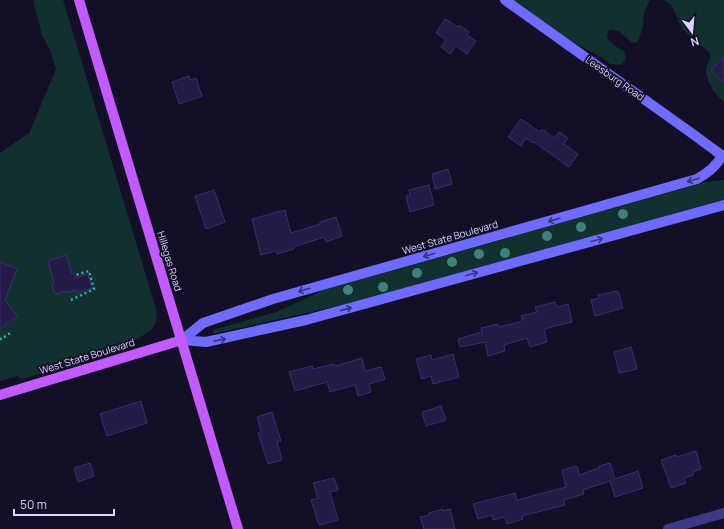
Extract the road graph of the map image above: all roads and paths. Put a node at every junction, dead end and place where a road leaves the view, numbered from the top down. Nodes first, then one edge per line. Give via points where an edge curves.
1 (79, 0) edge
2 (505, 0) edge
3 (723, 157) edge
4 (724, 205) edge
5 (76, 274) dead end
6 (71, 300) dead end
7 (12, 332) dead end
8 (0, 338) edge
9 (182, 340) junction
10 (0, 395) edge
11 (724, 514) edge
12 (238, 529) edge
13 (668, 529) edge

1 - 9 main road, Hillegas Road
2 - 3 main road, Leesburg Road
3 -> 9 main road, West State Boulevard via 708,173 697,179 273,299 203,323
9 -> 4 main road, West State Boulevard via 206,342 306,320
5 - 6 path via 89,271 94,289
7 - 8 path
9 - 10 main road, West State Boulevard
9 - 12 main road, Hillegas Road
11 - 13 street

